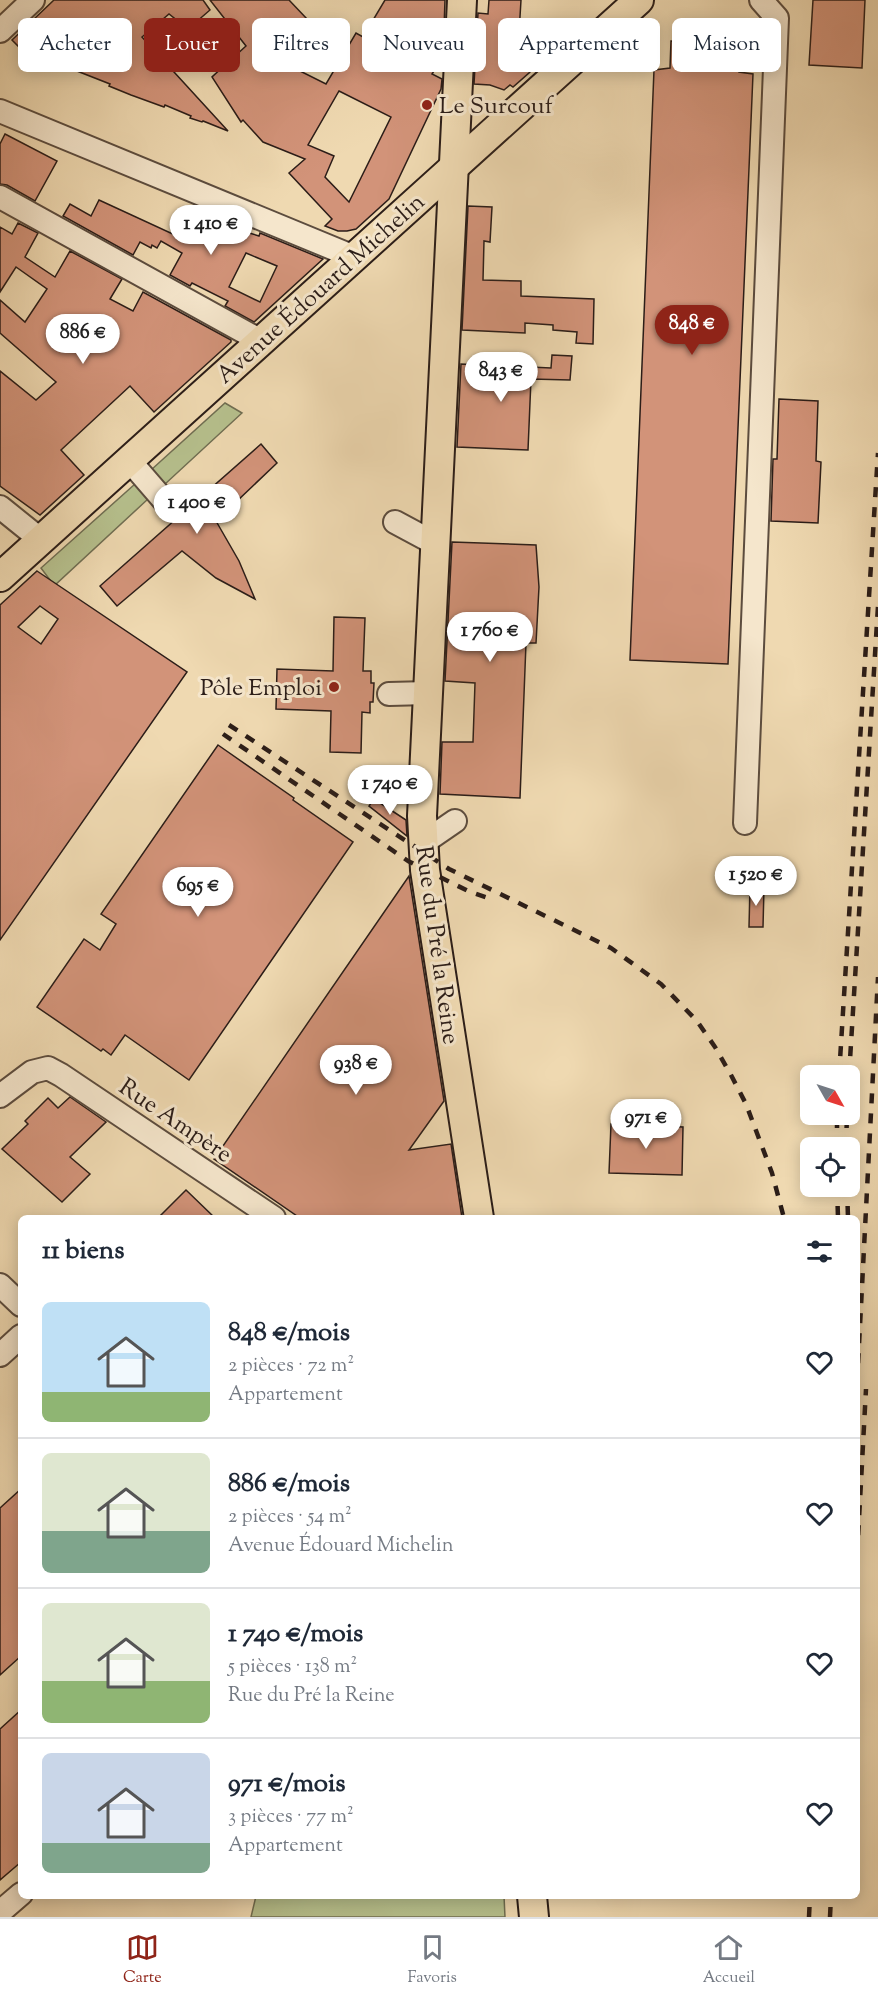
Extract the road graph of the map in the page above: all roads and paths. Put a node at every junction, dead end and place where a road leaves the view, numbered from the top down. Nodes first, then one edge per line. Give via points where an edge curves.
1 (33, 0) edge
2 (462, 0) edge
3 (761, 0) edge
4 (636, 1) edge
5 (0, 31) edge
6 (0, 111) edge
7 (454, 167) junction
8 (1, 199) edge
9 (354, 257) junction
10 (261, 341) junction
11 (129, 460) junction
12 (167, 504) dead end
13 (0, 507) edge
14 (395, 522) dead end
15 (41, 540) junction
16 (436, 544) junction
17 (0, 577) edge
18 (428, 693) junction
19 (389, 694) dead end
20 (455, 821) dead end
21 (745, 823) dead end
22 (423, 843) junction
23 (0, 1096) edge
24 (270, 1215) edge
25 (479, 1215) edge
26 (0, 1285) edge
27 (18, 1302) edge
28 (18, 1339) edge
29 (0, 1355) edge
30 (18, 1897) edge
31 (532, 1899) edge
32 (0, 1912) edge
33 (534, 1917) edge

1 - 5 street
2 - 7 main road, Rue du Pré la Reine
3 - 21 street via 777,18
4 - 7 main road, Avenue Édouard Michelin
6 - 9 street
7 - 9 main road, Avenue Édouard Michelin
7 - 16 main road, Rue du Pré la Reine via 444,514
8 - 10 street
9 - 10 main road, Avenue Édouard Michelin
10 - 11 main road, Avenue Édouard Michelin
11 - 12 street
11 - 15 main road, Avenue Édouard Michelin
13 - 15 street
14 - 16 street
15 - 17 main road, Avenue Édouard Michelin
16 - 18 main road, Rue du Pré la Reine
18 - 19 street
18 - 22 main road, Rue du Pré la Reine
20 - 22 street
22 - 25 main road, Rue du Pré la Reine
23 - 24 street, Rue Ampère via 32,1072 48,1068
26 - 27 street
28 - 29 street
30 - 32 street
31 - 33 main road

